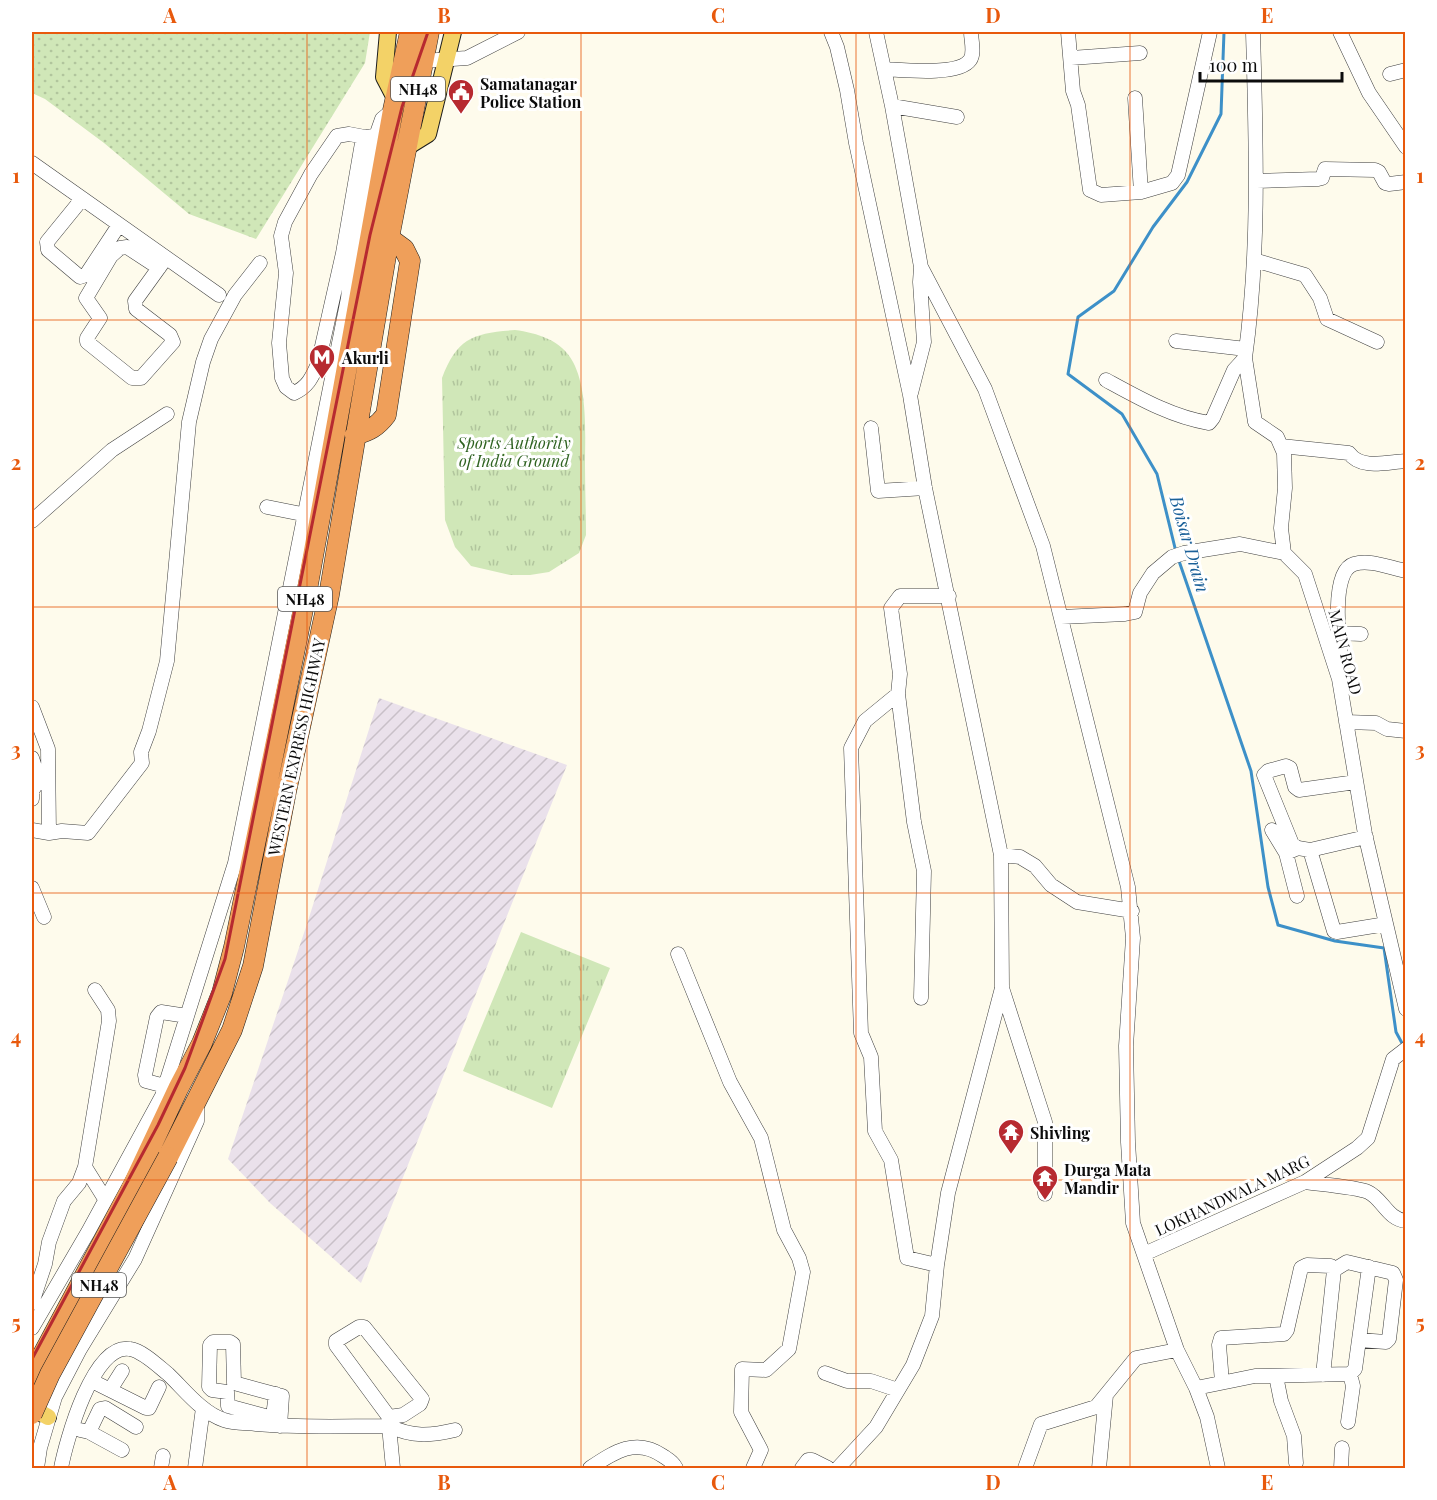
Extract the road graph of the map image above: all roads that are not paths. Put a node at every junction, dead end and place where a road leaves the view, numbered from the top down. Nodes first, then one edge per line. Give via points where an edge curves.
1 (388, 32) edge
2 (429, 32) edge
3 (453, 32) edge
4 (518, 32) edge
5 (831, 32) edge
6 (876, 32) edge
7 (971, 32) edge
8 (1068, 32) edge
9 (1210, 32) edge
10 (1253, 32) edge
11 (1340, 32) edge
12 (408, 40) edge
13 (1140, 53) dead end
14 (1071, 58) junction
15 (445, 59) junction
16 (423, 61) junction
17 (885, 69) junction
18 (1406, 70) edge
19 (1390, 74) dead end
20 (1135, 98) dead end
21 (394, 104) junction
22 (892, 106) junction
23 (957, 117) dead end
24 (376, 136) junction
25 (407, 147) junction
26 (1406, 147) edge
27 (32, 163) edge
28 (1257, 181) junction
29 (1406, 182) edge
30 (1141, 192) junction
31 (78, 203) junction
32 (116, 230) junction
33 (389, 238) junction
34 (348, 254) junction
35 (1254, 260) junction
36 (162, 263) junction
37 (260, 263) dead end
38 (921, 267) junction
39 (219, 295) dead end
40 (375, 322) junction
41 (400, 327) junction
42 (1176, 340) dead end
43 (1377, 342) dead end
44 (1246, 353) junction
45 (1106, 380) dead end
46 (910, 395) junction
47 (167, 414) dead end
48 (871, 428) dead end
49 (355, 435) junction
50 (1281, 446) junction
51 (1406, 461) edge
52 (925, 488) junction
53 (267, 507) dead end
54 (311, 516) junction
55 (32, 521) edge
56 (1284, 553) junction
57 (1406, 571) edge
58 (949, 596) junction
59 (293, 613) junction
60 (1061, 617) junction
61 (1338, 633) junction
62 (1361, 634) dead end
63 (1342, 663) dead end
64 (898, 694) junction
65 (32, 707) edge
66 (1346, 722) junction
67 (1406, 731) edge
68 (32, 758) edge
69 (1356, 782) junction
70 (32, 799) edge
71 (32, 830) edge
72 (1272, 830) dead end
73 (49, 833) junction
74 (1366, 837) junction
75 (1298, 850) junction
76 (1001, 855) junction
77 (32, 888) edge
78 (1297, 896) dead end
79 (1132, 911) junction
80 (44, 917) dead end
81 (1386, 924) junction
82 (678, 954) dead end
83 (1002, 988) junction
84 (95, 990) dead end
85 (921, 998) dead end
86 (1406, 1009) edge
87 (187, 1016) junction
88 (1403, 1051) edge
89 (168, 1090) junction
90 (196, 1098) junction
91 (159, 1153) junction
92 (85, 1167) junction
93 (1305, 1182) junction
94 (1045, 1194) dead end
95 (105, 1199) junction
96 (1406, 1221) edge
97 (1144, 1254) junction
98 (937, 1265) junction
99 (1369, 1266) junction
100 (1334, 1270) junction
101 (32, 1303) edge
102 (32, 1328) edge
103 (1359, 1340) junction
104 (1177, 1350) junction
105 (122, 1371) dead end
106 (825, 1373) dead end
107 (1350, 1374) junction
108 (1323, 1375) junction
109 (1276, 1376) junction
110 (32, 1379) edge
111 (92, 1381) junction
112 (1221, 1382) junction
113 (32, 1386) edge
114 (159, 1387) dead end
115 (1196, 1388) junction
116 (110, 1390) junction
117 (898, 1390) junction
118 (276, 1394) junction
119 (1106, 1395) junction
120 (55, 1396) junction
121 (32, 1408) edge
122 (203, 1408) junction
123 (40, 1416) edge
124 (389, 1421) junction
125 (1348, 1422) dead end
126 (280, 1426) junction
127 (136, 1427) dead end
128 (72, 1429) junction
129 (455, 1430) dead end
130 (89, 1432) junction
131 (1342, 1449) dead end
132 (122, 1450) dead end
133 (1296, 1463) dead end
134 (37, 1468) edge
135 (61, 1468) edge
136 (195, 1468) edge
137 (393, 1468) edge
138 (590, 1468) edge
139 (676, 1468) edge
140 (753, 1468) edge
141 (802, 1468) edge
142 (828, 1468) edge
143 (838, 1468) edge
144 (1025, 1468) edge
145 (1099, 1468) edge
146 (1218, 1468) edge
147 (1341, 1468) edge

1 - 21 main road via 384,77
2 - 16 highway, WESTERN EXPRESS HIGHWAY / NH48
3 - 15 main road
4 - 15 street via 467,58
5 - 46 street via 847,90
6 - 17 street
7 - 17 street via 972,55 961,66 927,71
8 - 14 street
9 - 30 street via 1178,175 1172,183
10 - 28 street
11 - 26 street via 1369,93
12 - 21 highway, WESTERN EXPRESS HIGHWAY / NH48
13 - 14 street
14 - 30 street via 1090,190 1101,195
15 - 16 street
15 - 25 main road via 428,134
16 - 25 highway, WESTERN EXPRESS HIGHWAY / NH48
17 - 22 street
18 - 19 street
20 - 30 street
21 - 24 highway, WESTERN EXPRESS HIGHWAY / NH48
22 - 23 street
22 - 38 street
24 - 34 street
24 - 34 street via 337,136 285,222 282,236 286,273 279,343 282,378 294,393 311,381 318,364
24 - 54 highway, WESTERN EXPRESS HIGHWAY / NH48
25 - 33 highway, WESTERN EXPRESS HIGHWAY / NH48
27 - 31 street
28 - 29 street via 1318,179 1325,169 1375,170 1385,183
28 - 35 street
31 - 32 street
31 - 32 street via 46,247 80,277 86,275
32 - 36 street
33 - 40 highway, WESTERN EXPRESS HIGHWAY / NH48
33 - 41 highway via 404,249 410,261
34 - 54 street via 348,298
35 - 43 street via 1305,275 1320,298 1327,319
35 - 44 street
36 - 36 street via 135,305 173,342 141,378 132,378 87,342 100,318 86,298 120,248
36 - 39 street
37 - 73 street via 236,295 203,362 189,422 167,661 141,752 142,763 88,833
38 - 46 street via 924,342
38 - 60 street via 986,389 1043,546
40 - 41 highway
40 - 49 highway, WESTERN EXPRESS HIGHWAY / NH48
41 - 49 highway via 386,415 370,431
42 - 44 street
44 - 45 street via 1209,423 1190,420
44 - 50 street via 1255,422 1277,437
46 - 52 street
47 - 55 street via 112,450
48 - 52 street via 878,491
49 - 90 highway, WESTERN EXPRESS HIGHWAY / NH48 via 329,595 253,966 232,1030
50 - 51 street via 1349,453 1364,464
50 - 56 street
52 - 58 street
53 - 54 street
54 - 59 highway, WESTERN EXPRESS HIGHWAY / NH48
56 - 60 street via 1240,544 1177,556 1153,573 1140,593 1135,612
56 - 66 street, MAIN ROAD via 1305,574 1339,679
57 - 61 street via 1370,563 1351,565 1342,576
58 - 64 street via 900,596 891,608 900,674
58 - 76 street
59 - 87 street via 235,863
59 - 89 highway, WESTERN EXPRESS HIGHWAY / NH48 via 234,947 222,993 210,1025
60 - 79 street
61 - 62 street
61 - 63 street
64 - 85 street via 924,872
64 - 98 street via 865,721 851,748 861,1033 871,1057 875,1131 891,1160 907,1258
65 - 73 street via 48,749
66 - 67 street via 1376,723
66 - 69 street, MAIN ROAD
68 - 70 street via 39,780
69 - 74 street, MAIN ROAD
69 - 75 street via 1299,790 1286,766 1264,775
71 - 73 street
72 - 75 street
74 - 75 street
74 - 81 street, MAIN ROAD
75 - 78 street
75 - 81 street via 1334,931
76 - 79 street via 1020,857 1035,866 1051,885 1077,902
76 - 83 street
77 - 80 street
79 - 97 street via 1126,1046 1128,1151 1133,1223
81 - 86 street, MAIN ROAD
82 - 140 street via 730,1082 761,1138 784,1230 803,1272 789,1349 766,1370 742,1369 741,1412 761,1450
83 - 94 street via 1045,1122
83 - 98 street via 948,1193
84 - 92 street via 108,1010 109,1021
87 - 89 street
87 - 89 street via 161,1012 157,1017 145,1075 146,1081
88 - 93 street, LOKHANDWALA MARG via 1388,1068 1368,1138
89 - 91 highway, NH48
89 - 95 street
90 - 91 highway, NH48
90 - 120 street via 197,1120 135,1259
91 - 110 highway, NH48
91 - 123 highway, NH48, bridge via 50,1374
92 - 95 street
92 - 101 street via 79,1183 64,1201
93 - 96 street via 1369,1192 1392,1215
93 - 97 street, LOKHANDWALA MARG
95 - 102 street
97 - 104 street
98 - 117 street via 932,1316 913,1365
99 - 100 street via 1347,1262
99 - 103 street
99 - 103 street via 1393,1273 1396,1280 1389,1339
100 - 108 street
100 - 112 street via 1331,1266 1301,1268 1284,1334 1221,1338
103 - 107 street via 1355,1369
104 - 115 street
104 - 119 street via 1136,1358
105 - 116 street
106 - 117 street
107 - 108 street
107 - 125 street via 1353,1386
108 - 109 street
109 - 112 street
109 - 133 street via 1294,1436
111 - 116 street
111 - 122 street via 107,1357 129,1348 166,1373
111 - 128 street
112 - 115 street
113 - 120 main road
114 - 116 street via 149,1408
115 - 146 street
117 - 143 street via 876,1427
118 - 118 street via 231,1388 228,1406 269,1417 273,1416
118 - 126 street via 282,1396
119 - 144 street via 1096,1407 1041,1424
119 - 145 street
120 - 123 street
121 - 123 main road
122 - 126 street via 224,1420
122 - 136 street
123 - 134 street
124 - 124 street via 336,1345 336,1341 358,1327 364,1327 422,1399 420,1404
124 - 126 street
124 - 129 street via 405,1434
124 - 137 street
127 - 130 street via 105,1408 100,1409
128 - 130 street
128 - 135 street
130 - 132 street
131 - 147 street
138 - 139 street via 623,1449 641,1446 658,1452
141 - 142 street via 812,1460

